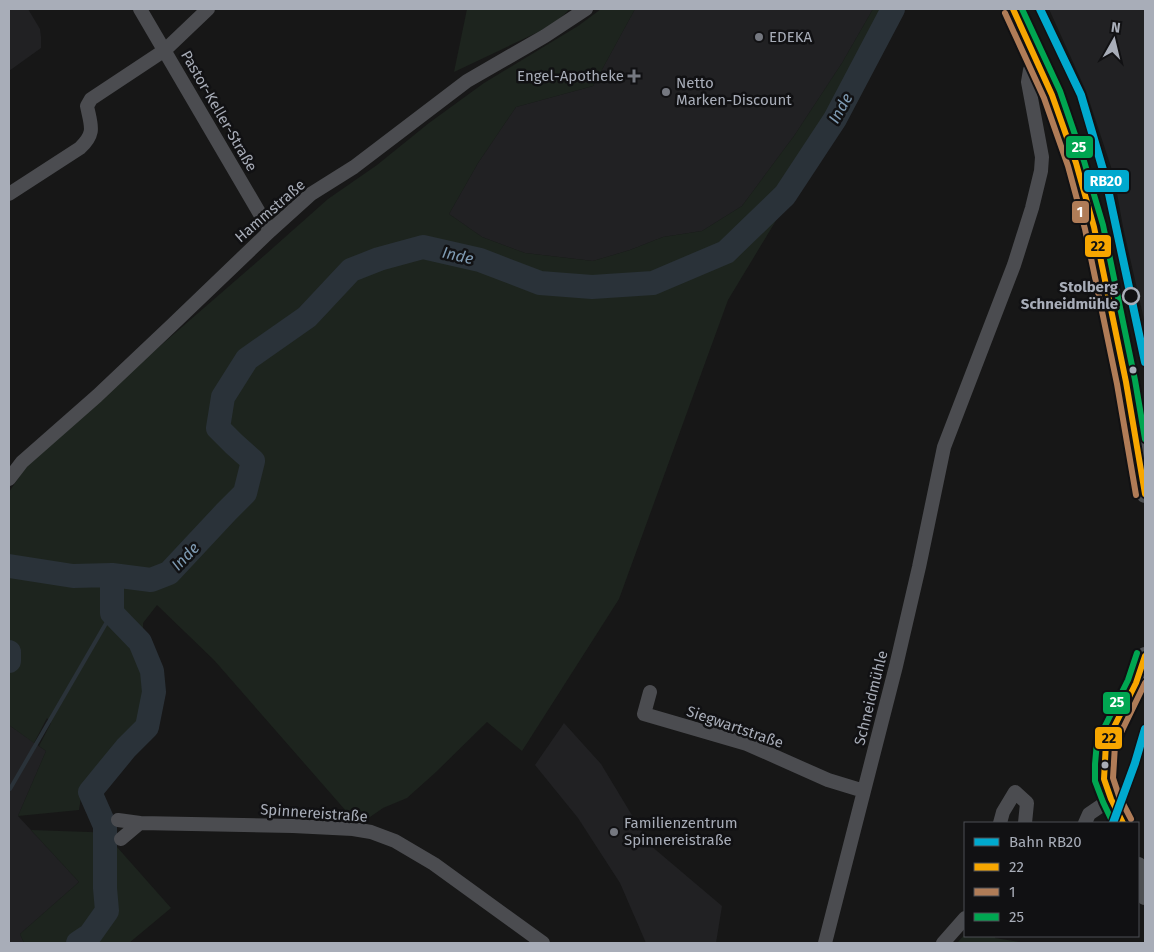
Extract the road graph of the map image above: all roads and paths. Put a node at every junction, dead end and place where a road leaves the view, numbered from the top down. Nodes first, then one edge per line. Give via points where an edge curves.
1 (140, 9) edge
2 (208, 9) edge
3 (586, 9) edge
4 (1013, 9) edge
5 (165, 50) junction
6 (1037, 61) junction
7 (9, 194) edge
8 (270, 230) junction
9 (1142, 454) edge
10 (9, 479) edge
11 (1145, 494) edge
12 (1145, 656) edge
13 (650, 692) dead end
14 (864, 791) junction
15 (1111, 799) junction
16 (118, 820) dead end
17 (1000, 822) edge
18 (1025, 822) edge
19 (1085, 822) edge
20 (1122, 822) edge
21 (140, 823) junction
22 (121, 839) dead end
23 (1139, 870) edge
24 (1145, 896) edge
25 (964, 919) edge
26 (543, 943) edge
27 (825, 943) edge
28 (943, 943) edge

1 - 5 street, Pastor-Keller-Straße
2 - 5 street
3 - 8 street, Hammstraße via 467,81 354,167 311,194
4 - 6 main road
5 - 7 street via 91,99 87,106 91,133 80,148
5 - 8 street, Pastor-Keller-Straße
6 - 9 main road via 1076,163 1094,227
6 - 14 street, Schneidmühle via 1030,70 1028,82 1042,157 1041,171 1014,265 944,447
8 - 10 street, Hammstraße via 97,396 22,462
9 - 11 main road
12 - 15 main road via 1136,683 1106,743 1104,779
13 - 14 street, Siegwartstraße via 644,714 746,744 828,780
14 - 27 street, Schneidmühle
15 - 19 street via 1089,814
15 - 20 main road
16 - 21 street, Spinnereistraße
17 - 18 street via 1016,792 1027,803
21 - 22 street
21 - 26 street, Spinnereistraße via 293,826 371,832 395,841 434,864
23 - 24 main road
25 - 28 street

